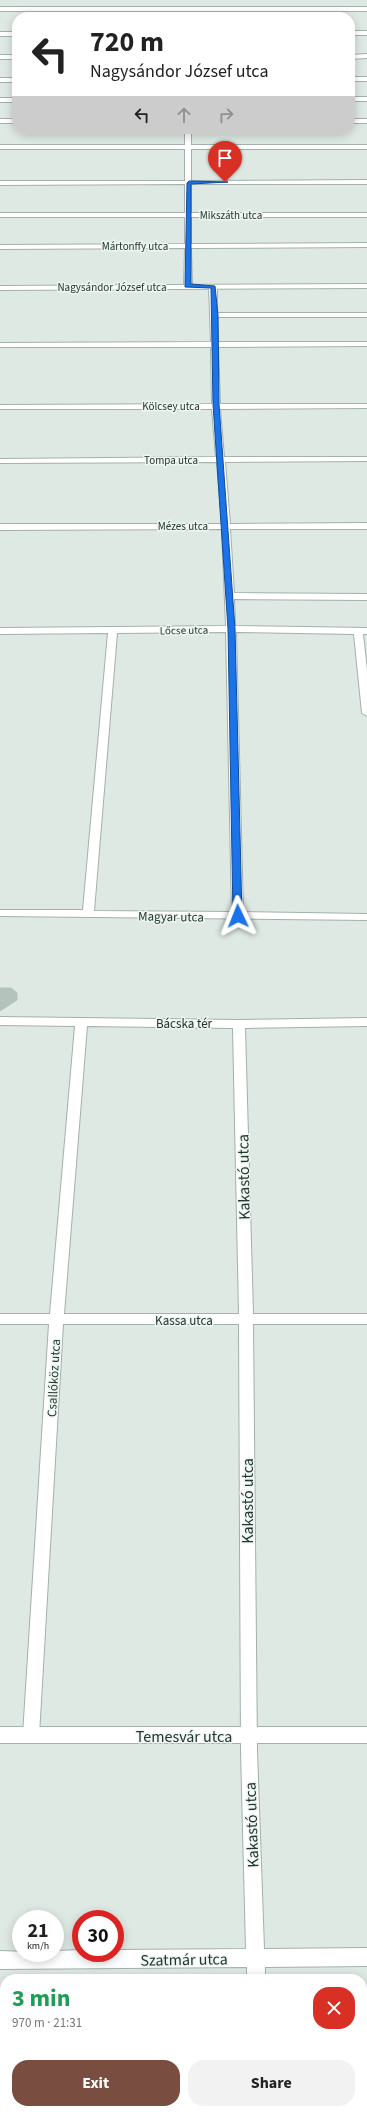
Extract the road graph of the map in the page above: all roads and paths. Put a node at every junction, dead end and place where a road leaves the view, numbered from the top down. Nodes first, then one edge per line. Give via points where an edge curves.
1 (186, 7) junction
2 (0, 9) edge
3 (367, 9) edge
4 (186, 12) edge
5 (355, 33) edge
6 (367, 33) edge
7 (0, 34) edge
8 (12, 34) edge
9 (355, 56) edge
10 (367, 56) edge
11 (0, 57) edge
12 (12, 57) edge
13 (355, 79) edge
14 (367, 79) edge
15 (0, 80) edge
16 (12, 80) edge
17 (355, 99) edge
18 (367, 99) edge
19 (0, 100) edge
20 (12, 100) edge
21 (0, 121) edge
22 (12, 121) edge
23 (355, 121) edge
24 (367, 121) edge
25 (188, 134) edge
26 (188, 146) junction
27 (0, 147) edge
28 (367, 147) edge
29 (367, 182) edge
30 (0, 183) edge
31 (189, 183) junction
32 (0, 215) edge
33 (188, 215) junction
34 (367, 215) edge
35 (367, 245) edge
36 (189, 246) junction
37 (0, 247) edge
38 (367, 286) edge
39 (188, 287) junction
40 (213, 287) junction
41 (0, 288) edge
42 (216, 315) junction
43 (367, 315) edge
44 (367, 344) edge
45 (0, 345) edge
46 (215, 345) junction
47 (216, 406) junction
48 (367, 406) edge
49 (0, 407) edge
50 (367, 459) edge
51 (221, 460) junction
52 (0, 461) edge
53 (226, 526) junction
54 (367, 526) edge
55 (0, 527) edge
56 (229, 596) junction
57 (367, 597) edge
58 (231, 629) junction
59 (0, 631) edge
60 (113, 631) junction
61 (362, 631) edge
62 (367, 713) edge
63 (0, 913) edge
64 (88, 915) junction
65 (238, 916) junction
66 (367, 917) edge
67 (0, 1022) edge
68 (367, 1022) edge
69 (81, 1023) junction
70 (240, 1024) junction
71 (0, 1319) edge
72 (56, 1319) junction
73 (367, 1319) edge
74 (246, 1320) junction
75 (0, 1735) edge
76 (31, 1735) junction
77 (367, 1735) edge
78 (249, 1736) junction
79 (367, 1957) edge
80 (256, 1958) junction
81 (0, 1960) edge
82 (256, 1974) edge

1 - 2 street
1 - 3 street
1 - 4 street
5 - 6 street
7 - 8 street
9 - 10 street
11 - 12 street
13 - 14 street
15 - 16 street
17 - 18 street
19 - 20 street
21 - 22 street
23 - 24 street
25 - 26 street
26 - 27 street
26 - 28 street
26 - 31 street
29 - 31 street
30 - 31 street
31 - 33 street
32 - 33 street, Mikszáth utca
33 - 34 street, Mikszáth utca
33 - 36 street
35 - 36 street, Mártonffy utca
36 - 37 street, Mártonffy utca
36 - 39 street
38 - 40 street, Nagysándor József utca
39 - 40 street, Nagysándor József utca
39 - 41 street, Nagysándor József utca
40 - 42 street
42 - 43 street
42 - 46 street
44 - 46 street
45 - 46 street
46 - 47 street
47 - 48 street, Kölcsey utca
47 - 49 street, Kölcsey utca
47 - 51 street
50 - 51 street, Tompa utca
51 - 52 street, Tompa utca
51 - 53 street
53 - 54 street, Mézes utca
53 - 55 street, Mézes utca
53 - 56 street
56 - 57 street
56 - 58 street
58 - 60 street, Lőcse utca
58 - 61 street, Lőcse utca
58 - 65 street
59 - 60 street, Lőcse utca
60 - 64 street
61 - 62 street
63 - 64 street, Magyar utca
64 - 65 street, Magyar utca
65 - 66 street, Magyar utca
67 - 69 street, Bácska tér
68 - 70 street, Bácska tér
69 - 70 street, Bácska tér
69 - 72 street, Csallóköz utca
70 - 74 street, Kakastó utca
71 - 72 street, Kassa utca
72 - 74 street, Kassa utca
72 - 76 street, Csallóköz utca
73 - 74 street, Kassa utca
74 - 78 street, Kakastó utca
75 - 76 street, Temesvár utca
76 - 78 street, Temesvár utca
77 - 78 street, Temesvár utca
78 - 80 street, Kakastó utca
79 - 80 street, Szatmár utca
80 - 81 street, Szatmár utca
80 - 82 street, Kakastó utca

